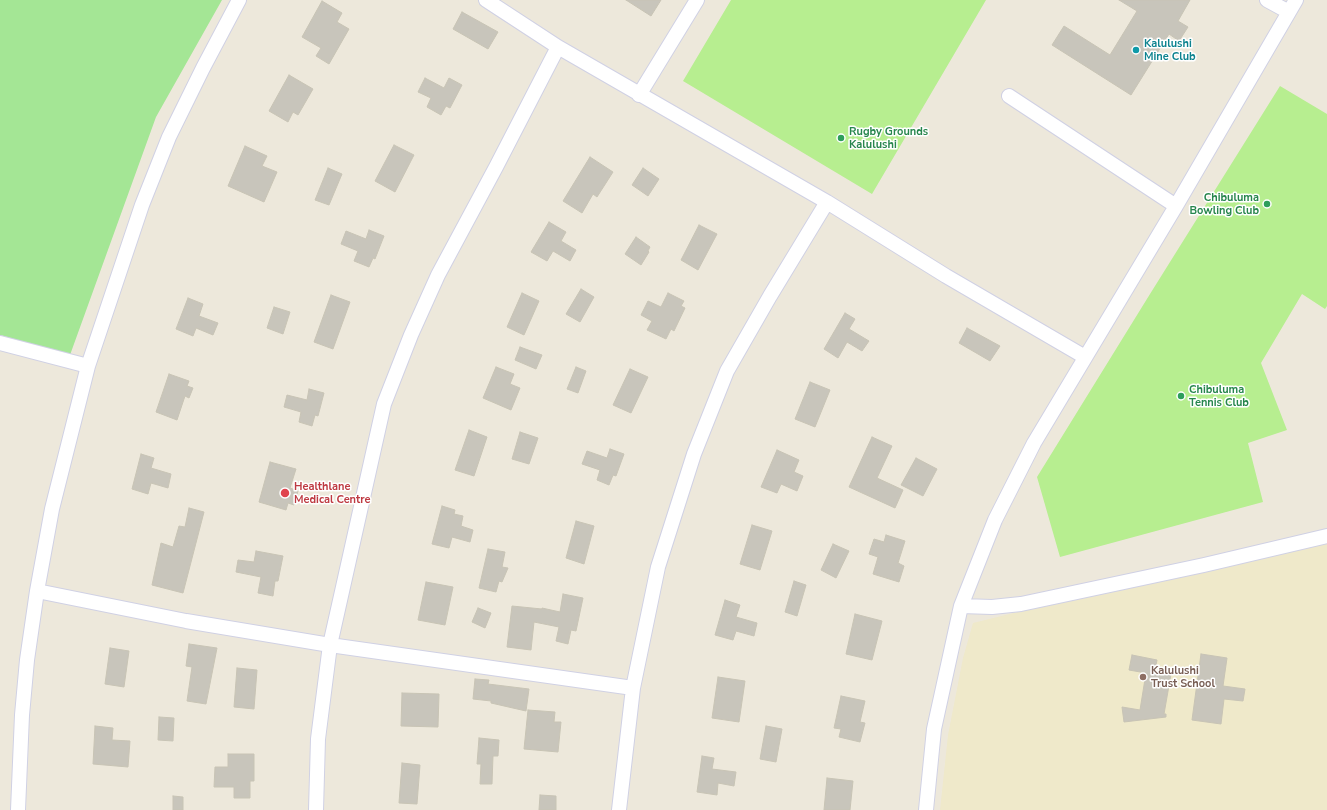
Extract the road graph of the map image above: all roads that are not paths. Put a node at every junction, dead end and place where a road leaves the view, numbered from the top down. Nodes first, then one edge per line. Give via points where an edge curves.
1 (239, 0) edge
2 (486, 0) edge
3 (697, 0) edge
4 (1267, 0) edge
5 (1292, 6) edge
6 (558, 47) junction
7 (639, 95) junction
8 (1010, 96) dead end
9 (827, 202) junction
10 (1176, 206) junction
11 (0, 343) edge
12 (1085, 357) junction
13 (88, 366) junction
14 (1327, 536) edge
15 (37, 591) junction
16 (961, 606) junction
17 (330, 645) junction
18 (633, 688) junction
19 (18, 810) edge
20 (316, 810) edge
21 (619, 810) edge
22 (926, 810) edge

1 - 13 street via 169,137 142,205
2 - 6 street
3 - 7 street
4 - 5 street
5 - 10 street
6 - 7 street
6 - 17 street via 438,275 384,404
7 - 9 street
8 - 10 street
9 - 12 street via 946,276
9 - 18 street via 727,371 694,454 658,567
10 - 12 street
11 - 13 street
12 - 16 street via 1034,443 995,520
13 - 15 street via 52,509
14 - 16 street via 1021,604 992,607
15 - 17 street via 186,621
15 - 19 street via 22,715
16 - 22 street via 934,729
17 - 18 street
17 - 20 street via 318,740
18 - 21 street

